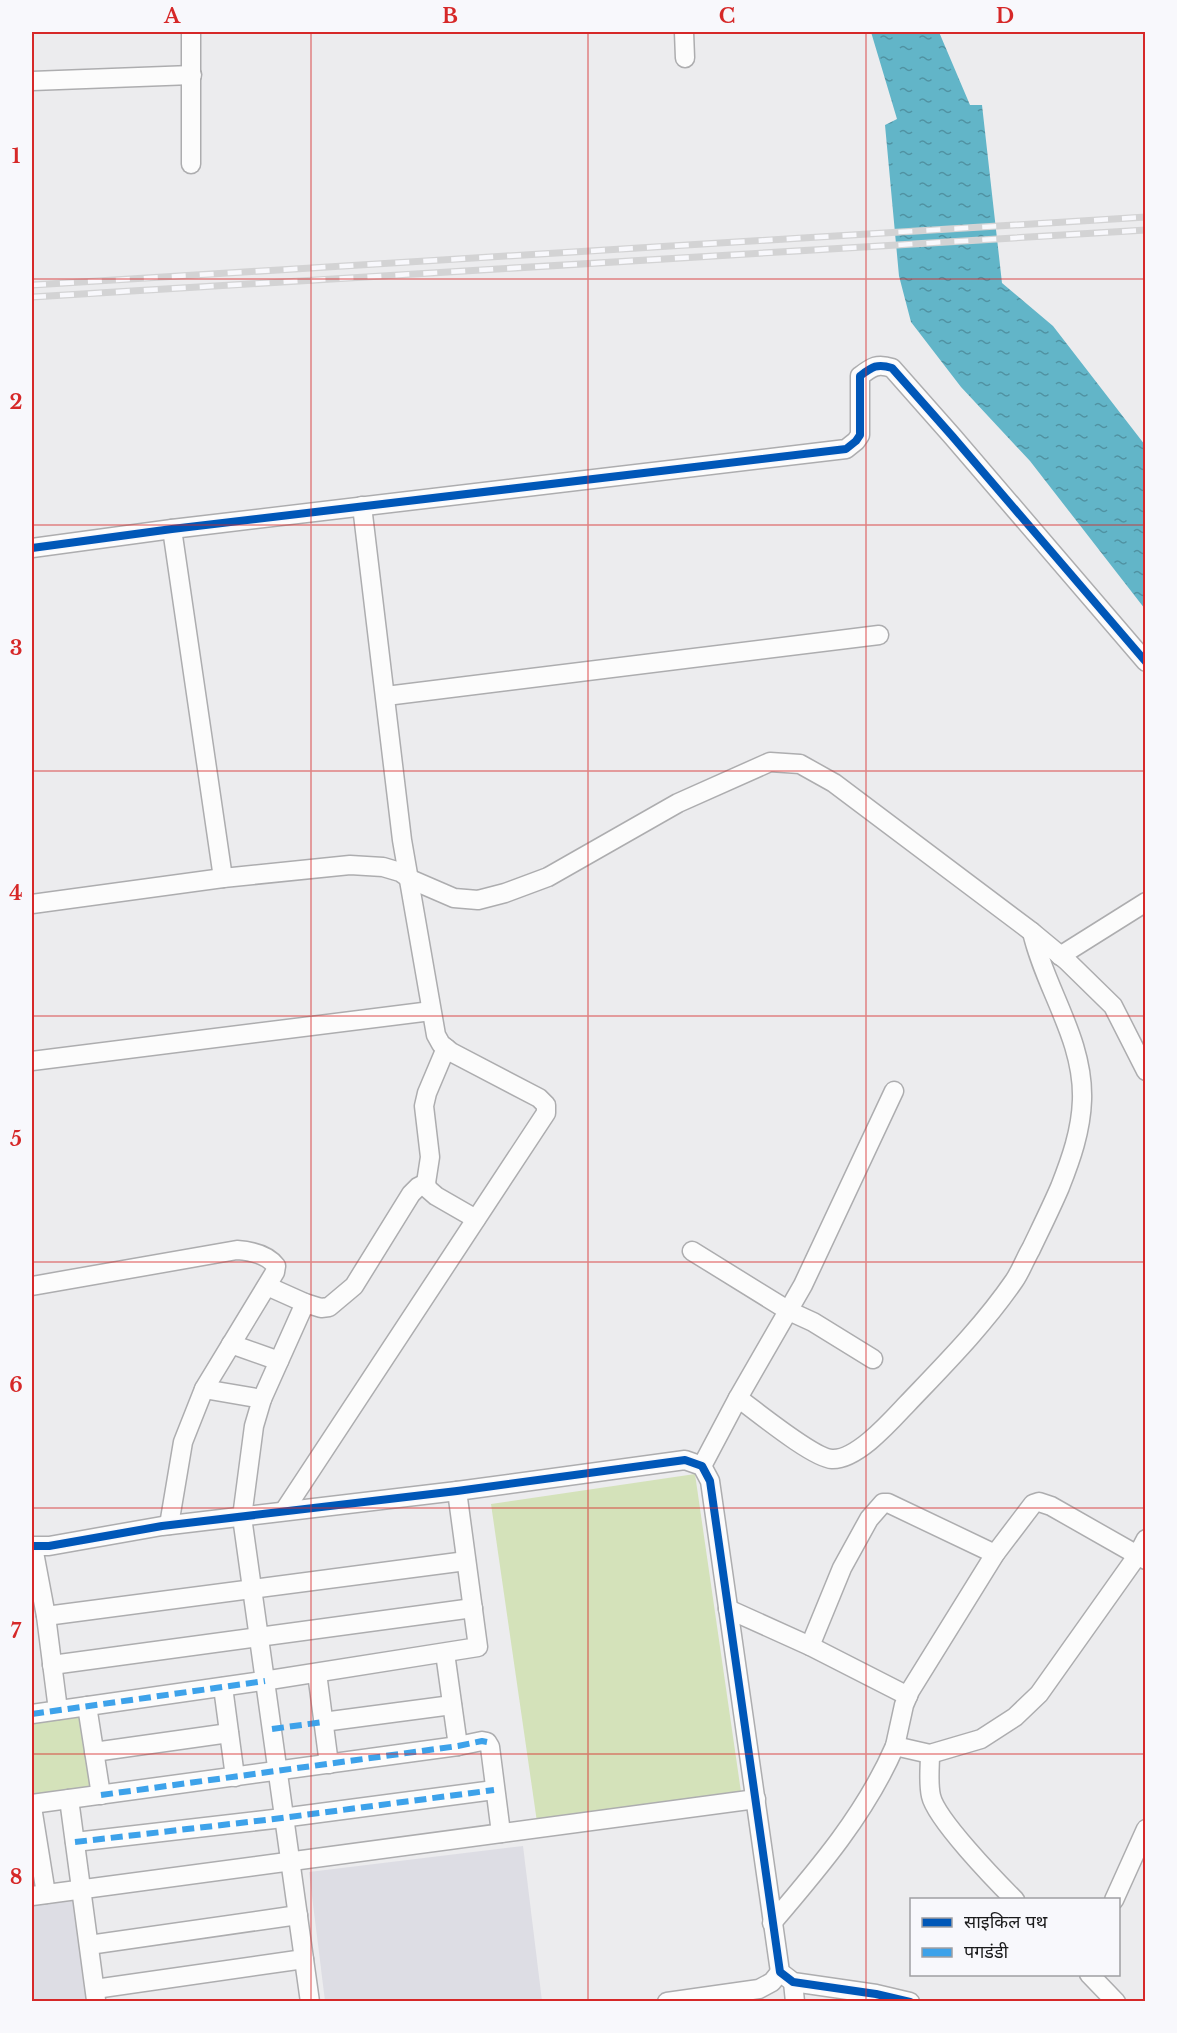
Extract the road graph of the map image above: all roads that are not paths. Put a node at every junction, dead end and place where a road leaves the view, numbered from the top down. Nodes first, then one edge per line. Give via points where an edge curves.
1 (191, 32) edge
2 (684, 32) edge
3 (685, 58) dead end
4 (192, 75) junction
5 (32, 81) edge
6 (190, 164) dead end
7 (362, 506) junction
8 (172, 529) junction
9 (32, 548) edge
10 (879, 635) dead end
11 (1146, 662) edge
12 (386, 696) junction
13 (223, 878) junction
14 (410, 879) junction
15 (1146, 902) edge
16 (32, 904) edge
17 (1032, 932) junction
18 (1060, 956) junction
19 (431, 1011) junction
20 (446, 1048) junction
21 (32, 1061) edge
22 (1146, 1071) edge
23 (894, 1091) dead end
24 (426, 1182) junction
25 (476, 1219) junction
26 (693, 1251) dead end
27 (32, 1286) edge
28 (267, 1286) junction
29 (305, 1303) junction
30 (789, 1311) junction
31 (231, 1344) junction
32 (873, 1359) dead end
33 (279, 1360) junction
34 (204, 1389) junction
35 (738, 1398) junction
36 (262, 1399) junction
37 (702, 1466) junction
38 (457, 1491) junction
39 (285, 1511) junction
40 (243, 1516) junction
41 (169, 1525) junction
42 (1146, 1539) edge
43 (32, 1546) edge
44 (996, 1554) junction
45 (1141, 1558) edge
46 (466, 1561) junction
47 (252, 1589) junction
48 (473, 1608) junction
49 (728, 1609) junction
50 (46, 1616) junction
51 (259, 1638) junction
52 (810, 1646) junction
53 (445, 1653) junction
54 (52, 1665) junction
55 (317, 1672) junction
56 (265, 1680) junction
57 (223, 1687) junction
58 (908, 1696) junction
59 (452, 1705) junction
60 (87, 1706) junction
61 (58, 1710) junction
62 (32, 1714) edge
63 (323, 1722) junction
64 (229, 1733) junction
65 (458, 1746) junction
66 (895, 1746) junction
67 (94, 1752) junction
68 (930, 1754) junction
69 (328, 1764) junction
70 (278, 1771) junction
71 (235, 1777) junction
72 (494, 1790) junction
73 (102, 1795) junction
74 (69, 1799) junction
75 (756, 1799) junction
76 (32, 1805) edge
77 (285, 1818) junction
78 (1146, 1829) edge
79 (501, 1833) junction
80 (75, 1842) junction
81 (35, 1853) edge
82 (291, 1861) junction
83 (81, 1889) junction
84 (39, 1895) edge
85 (1014, 1898) edge
86 (1114, 1898) edge
87 (298, 1915) junction
88 (772, 1923) junction
89 (89, 1945) junction
90 (304, 1959) junction
91 (1091, 1976) edge
92 (787, 1977) junction
93 (96, 1995) edge
94 (310, 2001) edge
95 (667, 2001) edge
96 (795, 2001) edge
97 (910, 2001) edge
98 (1116, 2001) edge

1 - 4 street
2 - 3 street
4 - 5 street
4 - 6 street
7 - 8 street
7 - 11 street via 846,449 860,435 861,376 872,366 883,365 892,368
7 - 12 street
8 - 9 street
8 - 13 street
10 - 12 street
12 - 14 street
13 - 14 street via 350,865 383,867
13 - 16 street
14 - 17 street via 454,898 478,900 505,893 548,877 678,803 770,762 800,764 834,783
14 - 19 street
15 - 18 street
17 - 18 street
17 - 35 street via 1036,952 1080,1063 1082,1100 1073,1154 1016,1279 972,1336 888,1424 848,1457 832,1459 814,1452
18 - 22 street via 1113,1005
19 - 20 street via 436,1035
19 - 21 street
20 - 24 street via 424,1106 430,1157
20 - 25 street via 546,1105 546,1113
23 - 30 street
24 - 25 street via 428,1190 436,1196
24 - 29 street via 411,1194 354,1286 329,1307
25 - 39 street
26 - 30 street
27 - 28 street via 237,1250 255,1252 273,1262 275,1272
28 - 29 street
28 - 31 street
29 - 33 street
30 - 32 street
30 - 35 street
31 - 33 street
31 - 34 street
33 - 36 street
34 - 36 street
34 - 41 street via 183,1442
35 - 37 street
36 - 40 street via 254,1426
37 - 38 street via 685,1460
37 - 49 street via 710,1481
38 - 39 street
38 - 46 street
39 - 40 street
40 - 41 street
40 - 47 street
41 - 43 street
42 - 45 street
43 - 50 street
44 - 45 street via 1033,1504 1039,1502
44 - 52 street via 883,1503 842,1568
44 - 58 street
45 - 68 street via 1039,1694 1015,1718 981,1739
46 - 47 street
46 - 48 street
47 - 50 street
47 - 51 street
48 - 51 street
48 - 53 street via 478,1647
49 - 52 street
49 - 75 street
50 - 54 street
51 - 54 street
51 - 56 street
52 - 58 street
53 - 55 street
53 - 59 street
54 - 61 street
55 - 56 street
55 - 63 street
56 - 57 street
56 - 70 street
57 - 60 street
57 - 64 street
58 - 66 street
59 - 63 street
59 - 65 street
60 - 61 street
60 - 67 street
61 - 62 street
63 - 69 street
64 - 67 street
64 - 71 street
65 - 69 street
65 - 72 street via 487,1742
66 - 68 street
66 - 88 street via 881,1777 832,1851
67 - 73 street
68 - 85 street via 933,1805
69 - 70 street
70 - 71 street
70 - 77 street
71 - 73 street
72 - 77 street
72 - 79 street
73 - 74 street
74 - 76 street
74 - 80 street
75 - 79 street
75 - 88 street
76 - 81 street
77 - 80 street
77 - 82 street
78 - 86 street
79 - 82 street
80 - 83 street
81 - 84 street
82 - 83 street
82 - 87 street
83 - 84 street
83 - 89 street
87 - 89 street
87 - 90 street
88 - 92 street
89 - 93 street
90 - 93 street
90 - 94 street
91 - 98 street
92 - 95 street via 759,1989
92 - 96 street
92 - 97 street

